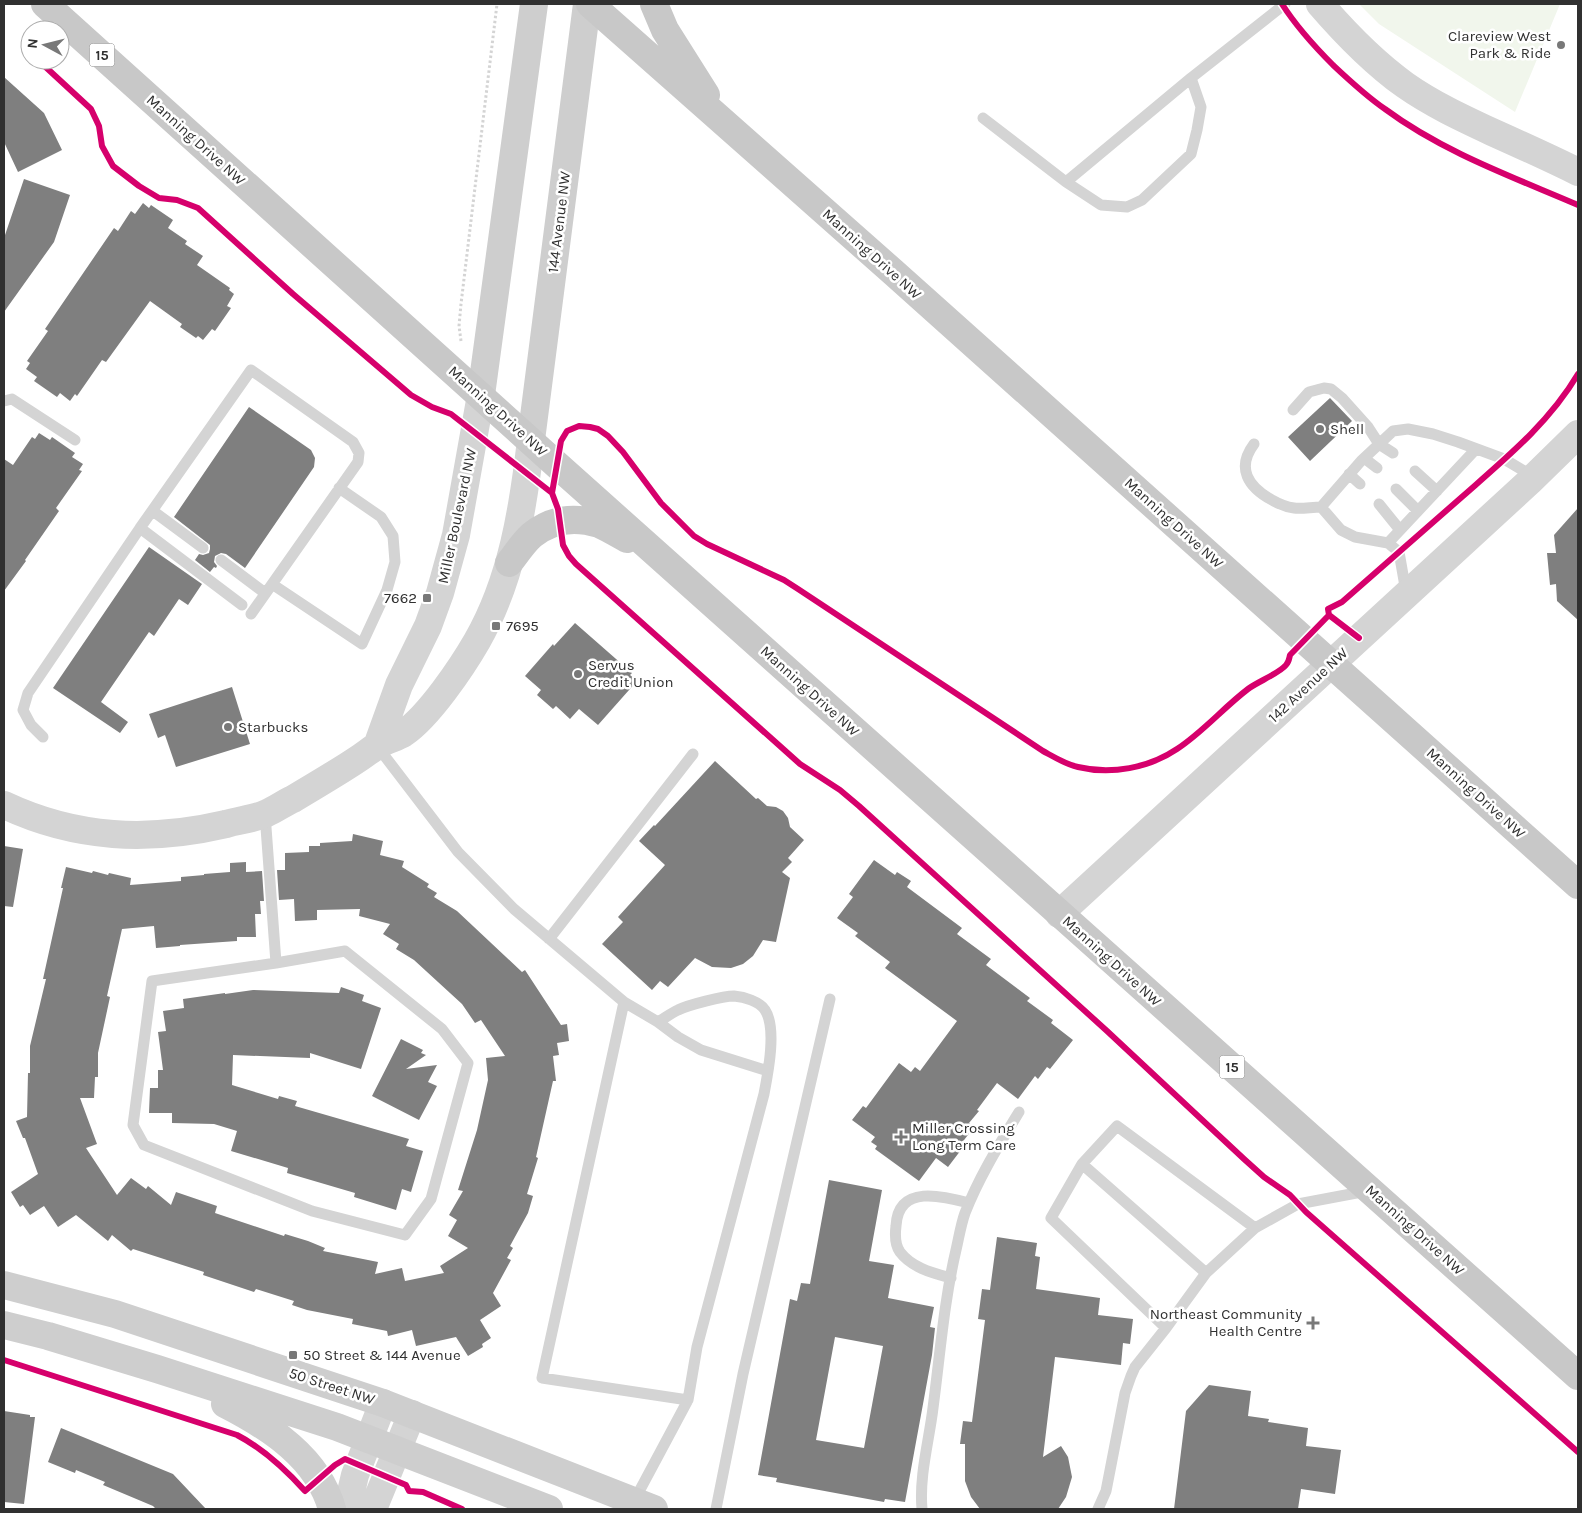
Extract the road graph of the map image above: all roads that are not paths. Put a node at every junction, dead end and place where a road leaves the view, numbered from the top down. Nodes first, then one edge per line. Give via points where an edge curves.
1 (45, 4) edge
2 (534, 4) edge
3 (588, 4) edge
4 (654, 4) edge
5 (1285, 4) edge
6 (1320, 4) edge
7 (1191, 78) junction
8 (983, 118) dead end
9 (723, 122) junction
10 (1578, 172) edge
11 (1066, 182) junction
12 (480, 394) junction
13 (4, 401) edge
14 (1293, 410) dead end
15 (1578, 434) edge
16 (75, 440) dead end
17 (531, 440) junction
18 (1254, 444) dead end
19 (1380, 444) junction
20 (1476, 449) junction
21 (1393, 453) dead end
22 (1364, 458) junction
23 (1377, 468) dead end
24 (1415, 471) dead end
25 (1349, 474) junction
26 (1534, 477) junction
27 (1360, 484) dead end
28 (339, 488) junction
29 (1396, 489) dead end
30 (1437, 490) junction
31 (1379, 504) dead end
32 (1321, 507) junction
33 (153, 511) junction
34 (1418, 511) junction
35 (140, 528) junction
36 (1400, 530) junction
37 (1388, 543) junction
38 (203, 548) dead end
39 (659, 556) junction
40 (221, 560) dead end
41 (509, 563) junction
42 (268, 589) junction
43 (1406, 594) junction
44 (242, 605) dead end
45 (251, 614) dead end
46 (1332, 664) junction
47 (43, 737) dead end
48 (377, 746) junction
49 (693, 754) dead end
50 (4, 805) edge
51 (265, 814) junction
52 (1578, 885) edge
53 (1059, 914) junction
54 (549, 939) junction
55 (276, 963) junction
56 (830, 999) dead end
57 (624, 1002) junction
58 (658, 1022) junction
59 (768, 1071) junction
60 (1019, 1112) dead end
61 (1082, 1164) junction
62 (1371, 1190) junction
63 (970, 1203) junction
64 (1255, 1228) junction
65 (1206, 1273) junction
66 (951, 1278) junction
67 (4, 1285) edge
68 (4, 1325) edge
69 (1166, 1328) junction
70 (157, 1369) junction
71 (1578, 1376) edge
72 (688, 1400) junction
73 (383, 1403) junction
74 (412, 1414) junction
75 (369, 1439) junction
76 (397, 1450) junction
77 (644, 1505) edge
78 (332, 1509) edge
79 (347, 1509) edge
80 (373, 1509) edge
81 (549, 1509) edge
82 (716, 1509) edge
83 (922, 1509) edge
84 (1098, 1509) edge

1 - 12 main road, Manning Drive NW / 15
2 - 12 main road
3 - 9 main road, Manning Drive NW
3 - 17 main road, 144 Avenue NW
4 - 9 main road via 665,30
5 - 7 lane
6 - 10 street via 1365,52 1405,84 1464,119
7 - 11 lane
7 - 11 lane via 1201,107 1191,154 1142,200 1127,207 1101,205
8 - 11 lane
9 - 46 main road, Manning Drive NW
12 - 17 main road, Manning Drive NW
12 - 48 street, Miller Boulevard NW via 456,535 440,593 399,685
13 - 16 lane via 12,399
14 - 19 lane via 1309,392 1331,389
15 - 26 street, 142 Avenue NW
17 - 39 main road, Manning Drive NW
17 - 41 street
18 - 32 lane via 1246,461 1246,474 1253,486 1281,505
19 - 20 lane via 1393,432 1408,429
19 - 21 lane
19 - 22 lane
20 - 26 lane via 1504,459
20 - 30 lane
22 - 23 lane
22 - 25 lane
24 - 30 lane
25 - 27 lane
25 - 32 lane
26 - 43 street, 142 Avenue NW
28 - 33 lane via 358,462 353,442 251,370
28 - 42 lane
28 - 42 lane via 381,517 393,536 395,562 387,590 362,644
29 - 34 lane
30 - 34 lane
31 - 36 lane
32 - 37 lane via 1341,530
33 - 35 lane
33 - 38 lane
34 - 36 lane
35 - 44 lane
35 - 47 lane via 28,693 23,710
36 - 37 lane
37 - 43 lane via 1399,552
39 - 41 main road via 598,524 560,520 530,537
39 - 53 main road, Manning Drive NW
40 - 42 lane
41 - 48 street via 492,610 457,672 421,718 404,733
42 - 45 lane
43 - 46 street, 142 Avenue NW
46 - 52 main road, Manning Drive NW
46 - 53 street, 142 Avenue NW
48 - 51 street
48 - 54 lane via 458,852 514,909
49 - 54 lane
50 - 51 street via 41,821 116,835 175,833
51 - 55 lane
53 - 62 main road, Manning Drive NW / 15
54 - 57 lane
55 - 55 lane via 152,981 133,1125 144,1145 312,1210 405,1234 430,1199 468,1063 442,1029 345,951
56 - 82 lane via 743,1374
57 - 58 lane
57 - 72 lane via 542,1378
58 - 59 lane via 701,1050
58 - 59 lane via 679,1009 708,1001 733,996 754,1001 765,1010 770,1027
59 - 72 lane via 697,1347
60 - 63 lane via 982,1173
61 - 64 lane via 1117,1126
61 - 65 lane
61 - 69 lane via 1051,1218
62 - 64 lane via 1298,1204
62 - 71 main road, Manning Drive NW / 15
63 - 66 lane via 964,1214
63 - 66 lane via 933,1195 921,1196 908,1201 896,1224 900,1252 912,1263
64 - 65 lane
65 - 69 lane
66 - 83 lane via 923,1475
67 - 73 main road, 50 Street NW via 115,1314
68 - 70 main road
69 - 84 lane via 1133,1371 1123,1401 1106,1491
70 - 75 main road
70 - 78 main road via 271,1430 310,1466
72 - 77 lane
73 - 74 main road, 50 Street NW
73 - 75 street
74 - 76 street
74 - 77 main road, 50 Street NW
75 - 76 main road
75 - 79 street via 355,1475
76 - 80 street
76 - 81 main road

